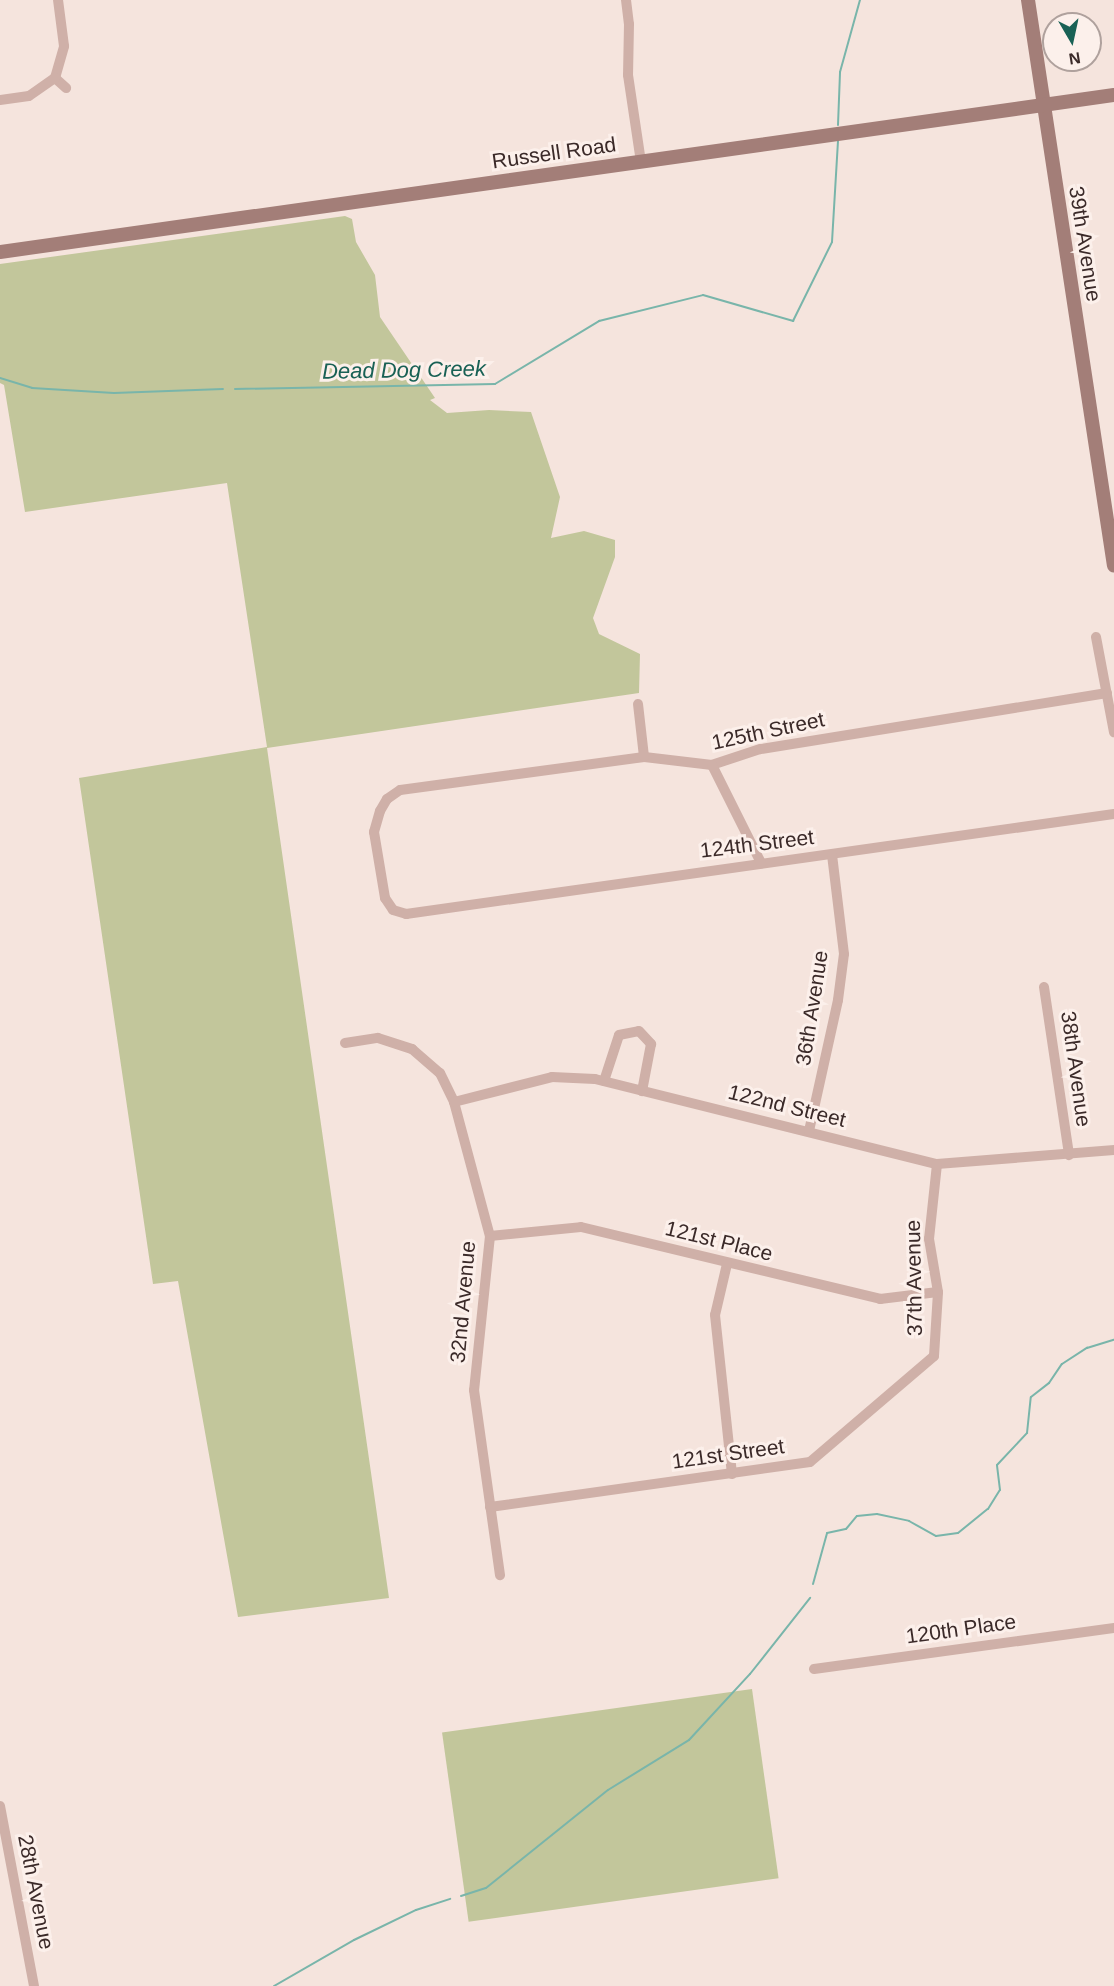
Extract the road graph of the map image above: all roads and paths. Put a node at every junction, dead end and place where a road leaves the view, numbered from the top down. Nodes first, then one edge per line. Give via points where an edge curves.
1 (58, 0) edge
2 (626, 0) edge
3 (1028, 0) edge
4 (56, 78) junction
5 (66, 88) dead end
6 (1114, 95) edge
7 (0, 100) edge
8 (1042, 105) junction
9 (640, 162) junction
10 (0, 252) edge
11 (1114, 561) edge
12 (1096, 637) dead end
13 (1107, 693) junction
14 (638, 704) dead end
15 (1114, 731) edge
16 (644, 757) junction
17 (712, 765) junction
18 (1114, 814) edge
19 (832, 855) junction
20 (761, 862) junction
21 (406, 914) joint
22 (1044, 987) dead end
23 (345, 1043) dead end
24 (604, 1081) junction
25 (642, 1091) junction
26 (454, 1102) junction
27 (809, 1131) junction
28 (1114, 1150) edge
29 (1070, 1155) junction
30 (937, 1164) junction
31 (490, 1236) junction
32 (727, 1264) junction
33 (938, 1292) junction
34 (934, 1356) joint
35 (732, 1474) junction
36 (490, 1507) junction
37 (500, 1575) dead end
38 (1114, 1628) edge
39 (814, 1669) dead end
40 (0, 1806) edge
41 (34, 1986) edge

1 - 4 street via 64,45
2 - 9 street via 628,75
3 - 8 street, 39th Avenue
4 - 5 street
4 - 7 street via 29,96
6 - 8 street, Russell Road
8 - 9 street, Russell Road
8 - 11 street, 39th Avenue
9 - 10 street, Russell Road
12 - 13 street
13 - 15 street
13 - 17 street, 125th Street via 760,749
14 - 16 street
16 - 17 street, 125th Street
16 - 21 street, 125th Street via 400,790 383,805 374,832 385,898 393,910
17 - 20 street
18 - 19 street, 124th Street
19 - 20 street, 124th Street
19 - 27 street, 36th Avenue via 844,954
20 - 21 street, 124th Street
22 - 29 street, 38th Avenue
23 - 26 street, 32nd Avenue via 378,1038 412,1049 440,1073
24 - 25 street, 122nd Street
24 - 25 street via 619,1035 639,1031 651,1044
24 - 26 street, 122nd Street via 552,1077
25 - 27 street, 122nd Street
26 - 31 street, 32nd Avenue
27 - 30 street, 122nd Street
28 - 29 street, 122nd Street
29 - 30 street, 122nd Street
30 - 33 street, 37th Avenue via 929,1239
31 - 32 street, 121st Place via 581,1227
31 - 36 street, 32nd Avenue via 474,1390
32 - 33 street, 121st Place via 880,1299
32 - 35 street via 715,1315
33 - 34 street, 37th Avenue
34 - 35 street, 121st Street via 810,1462
35 - 36 street, 121st Street
36 - 37 street, 32nd Avenue
38 - 39 street, 120th Place
40 - 41 street, 28th Avenue

